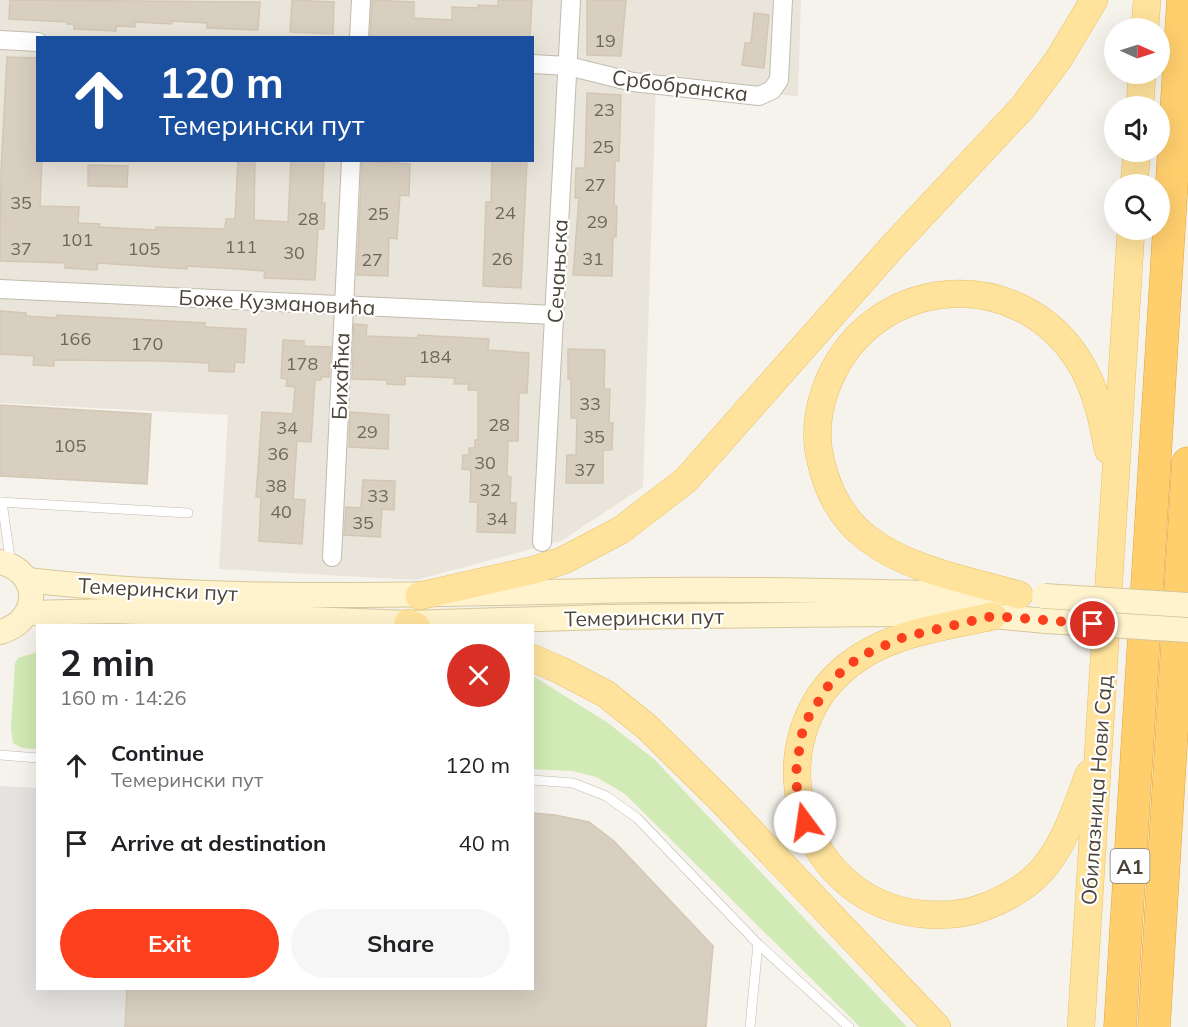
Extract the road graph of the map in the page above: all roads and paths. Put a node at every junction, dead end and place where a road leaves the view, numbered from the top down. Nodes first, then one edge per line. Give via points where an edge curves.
1 (361, 0) edge
2 (571, 0) edge
3 (783, 0) edge
4 (1094, 0) edge
5 (1147, 0) edge
6 (1183, 0) edge
7 (1146, 18) edge
8 (359, 36) edge
9 (0, 40) edge
10 (36, 42) edge
11 (534, 64) edge
12 (568, 66) junction
13 (351, 162) edge
14 (1130, 240) edge
15 (0, 289) edge
16 (342, 305) junction
17 (554, 315) junction
18 (1188, 463) edge
19 (1114, 484) junction
20 (1, 503) edge
21 (188, 513) dead end
22 (542, 542) dead end
23 (332, 557) dead end
24 (13, 569) edge
25 (1032, 595) junction
26 (419, 596) junction
27 (1188, 604) edge
28 (27, 614) junction
29 (993, 616) junction
30 (121, 618) edge
31 (291, 623) edge
32 (412, 624) edge
33 (1188, 630) edge
34 (0, 632) edge
35 (534, 659) edge
36 (1099, 748) junction
37 (0, 755) edge
38 (36, 758) edge
39 (534, 780) edge
40 (758, 944) junction
41 (750, 1027) edge
42 (849, 1027) edge
43 (937, 1027) edge
44 (1081, 1027) edge
45 (1120, 1027) edge
46 (1154, 1027) edge

1 - 8 street
2 - 12 street, Сечањска
3 - 12 street, Србобранска via 778,80 772,90 759,96 633,82
4 - 26 main road via 1058,60 1023,107 921,214 686,480 621,530 564,560
5 - 7 main road
6 - 45 highway, A1
9 - 10 street
11 - 12 street, Србобранска
12 - 17 street, Сечањска
13 - 16 street, Бихаћка
14 - 19 main road, Обилазница Нови Сад
15 - 16 street, Боже Кузмановића
16 - 17 street, Боже Кузмановића
16 - 23 street, Бихаћка
17 - 22 street, Сечањска
18 - 46 highway, A1
19 - 25 main road via 1102,421 1084,370 1062,339 1030,313 986,295 949,293 896,308 857,336 831,374 819,413 819,457 835,501 863,534 899,557 930,569
19 - 36 main road, Обилазница Нови Сад
20 - 21 lane
20 - 24 lane
24 - 26 main road, Темерински пут via 96,587
24 - 28 main road via 31,591
25 - 26 main road, Темерински пут via 651,590
25 - 27 main road, Темерински пут, bridge
28 - 30 main road, Темерински пут
28 - 34 main road via 20,623
29 - 32 main road, Темерински пут via 604,617
29 - 33 main road, Темерински пут, bridge
29 - 36 main road via 904,637 874,649 845,668 823,692 806,721 796,773 805,822 825,859 858,890 904,911 952,915 988,906 1013,894 1047,864 1069,825
30 - 31 main road, Темерински пут
31 - 32 main road, Темерински пут
35 - 43 main road via 606,694 647,727
36 - 44 main road, Обилазница Нови Сад
37 - 38 lane
39 - 40 lane via 573,783 606,796 637,818
40 - 41 lane
40 - 42 lane

